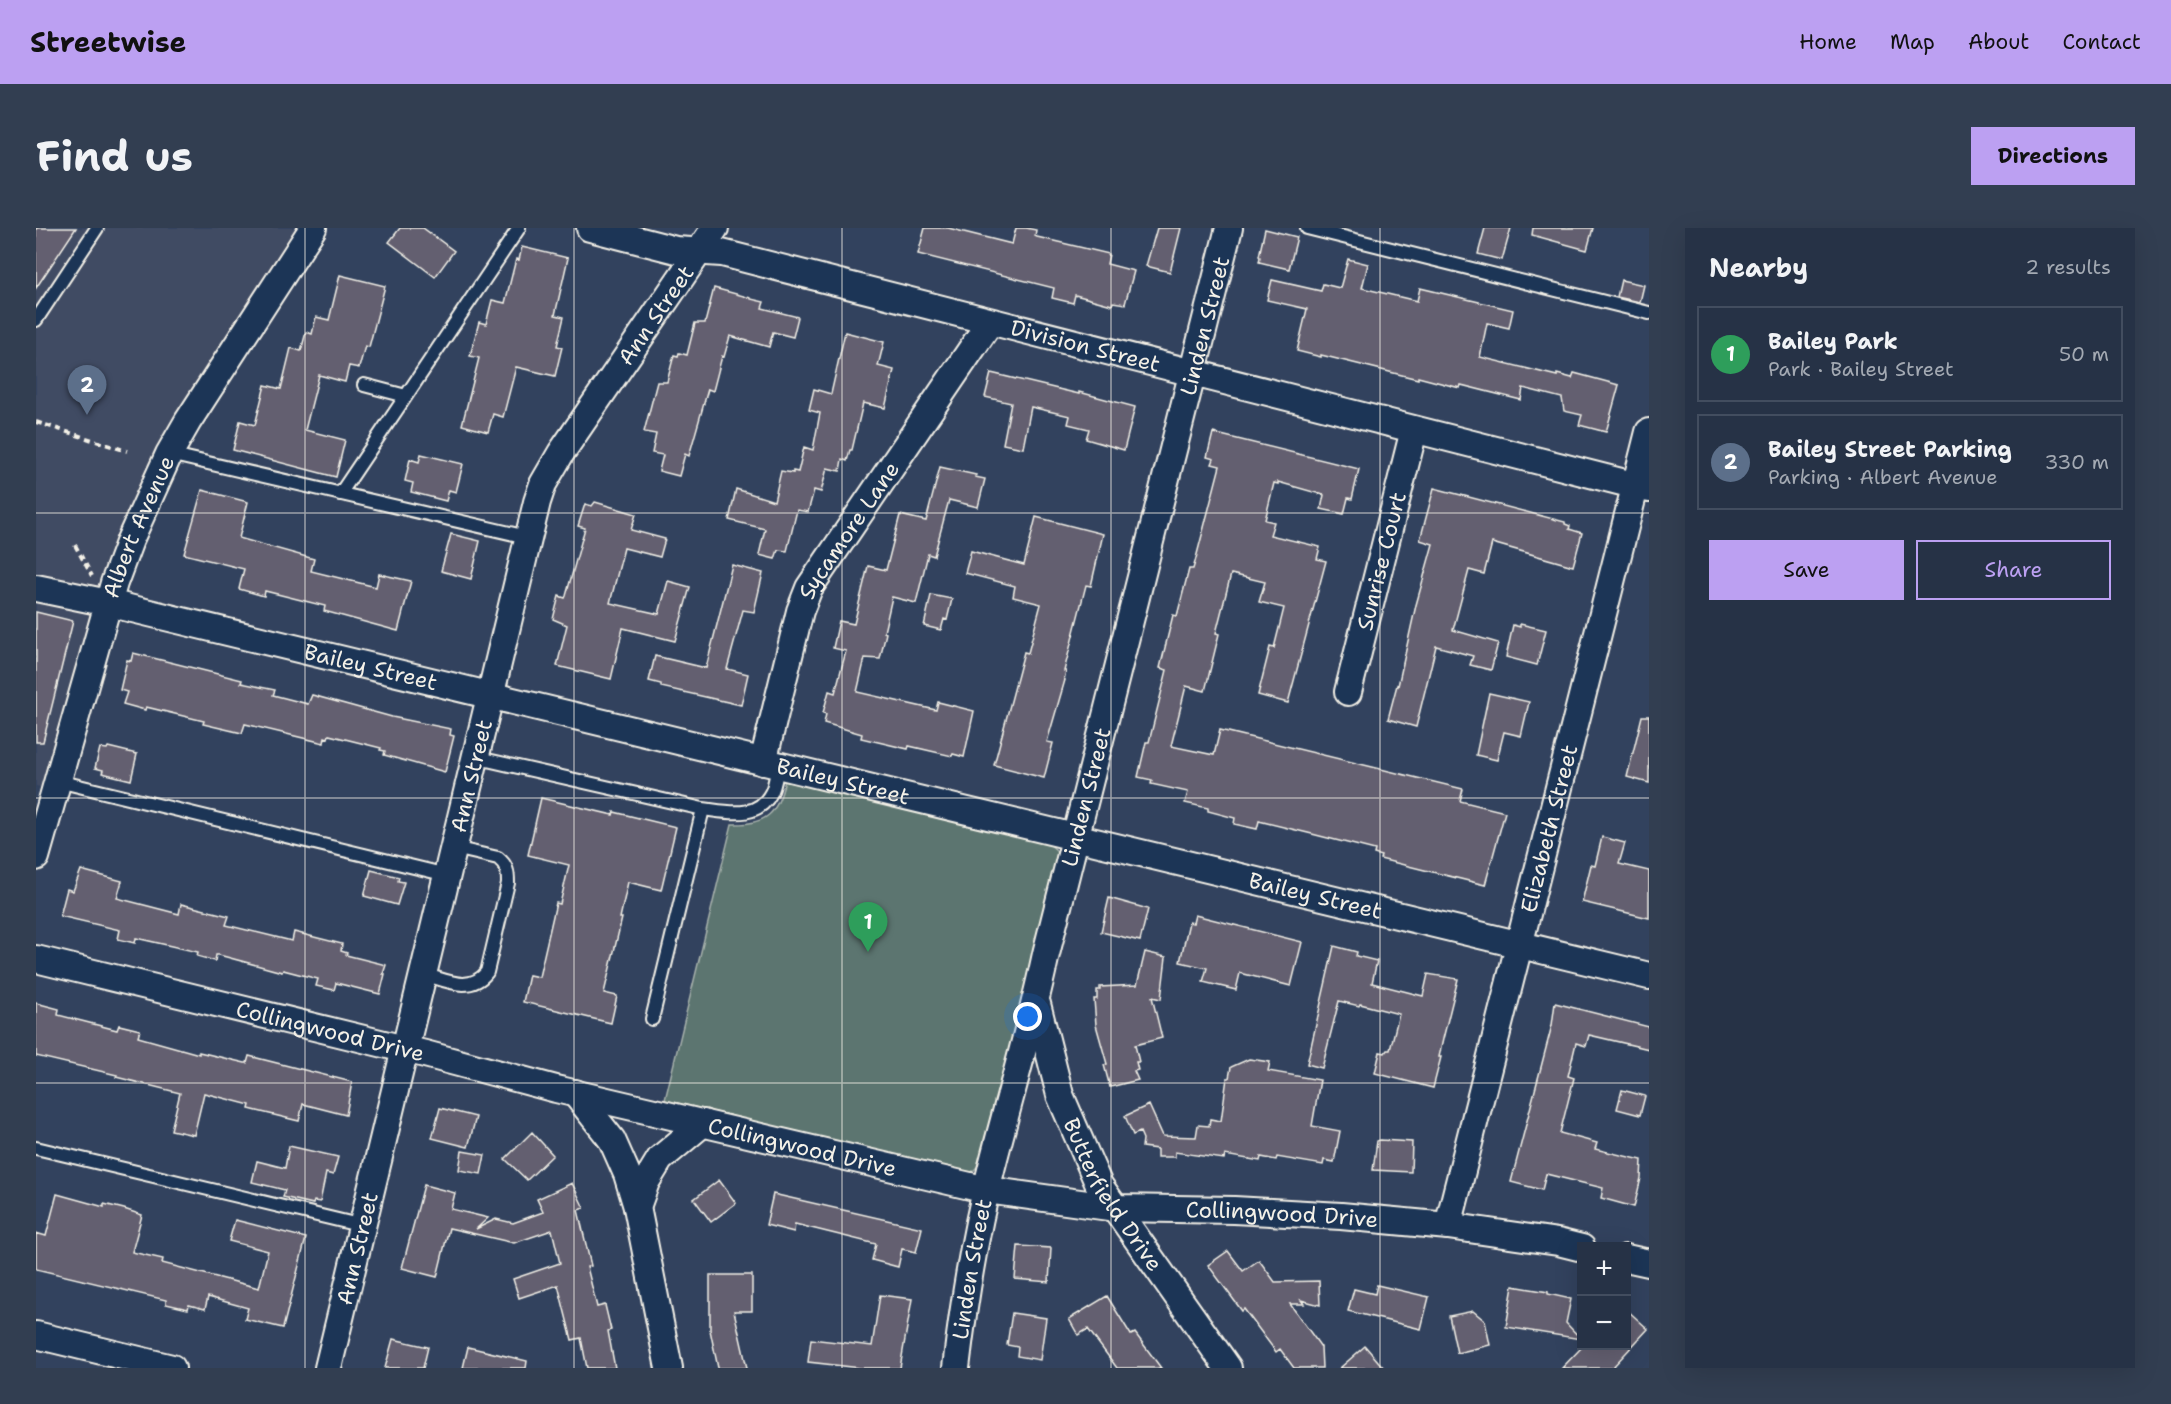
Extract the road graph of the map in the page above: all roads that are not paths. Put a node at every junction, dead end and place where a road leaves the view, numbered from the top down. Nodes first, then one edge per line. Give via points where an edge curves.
1 (96, 228) edge
2 (313, 228) edge
3 (519, 228) edge
4 (590, 228) edge
5 (716, 228) edge
6 (1229, 228) edge
7 (1307, 228) edge
8 (700, 251) junction
9 (1649, 313) edge
10 (36, 320) edge
11 (990, 322) junction
12 (1192, 373) junction
13 (364, 385) dead end
14 (406, 396) junction
15 (1414, 429) junction
16 (1649, 432) edge
17 (169, 454) junction
18 (1642, 487) edge
19 (340, 494) junction
20 (527, 537) junction
21 (36, 588) edge
22 (108, 603) junction
23 (1348, 692) dead end
24 (489, 696) junction
25 (474, 757) junction
26 (770, 764) junction
27 (58, 781) junction
28 (703, 809) junction
29 (42, 815) edge
30 (1076, 838) junction
31 (454, 848) junction
32 (36, 857) edge
33 (447, 875) junction
34 (1521, 945) junction
35 (36, 959) edge
36 (423, 974) junction
37 (1649, 976) edge
38 (1036, 1001) junction
39 (652, 1019) dead end
40 (404, 1049) junction
41 (575, 1093) junction
42 (703, 1123) junction
43 (36, 1148) edge
44 (987, 1190) junction
45 (637, 1207) junction
46 (1116, 1208) junction
47 (363, 1226) junction
48 (1448, 1226) junction
49 (1577, 1247) edge
50 (1631, 1259) edge
51 (1649, 1263) edge
52 (36, 1335) edge
53 (172, 1368) edge
54 (328, 1368) edge
55 (669, 1368) edge
56 (956, 1368) edge
57 (1228, 1368) edge

1 - 10 lane
2 - 17 street, Albert Avenue
3 - 14 lane
4 - 8 street, Division Street via 676,250
5 - 8 street, Ann Street
6 - 12 street, Linden Street
7 - 9 lane
8 - 11 street, Division Street
8 - 20 street, Ann Street via 561,453 543,484
11 - 12 street, Division Street
11 - 26 street, Sycamore Lane via 809,588 800,611
12 - 15 street, Division Street
12 - 30 street, Linden Street
13 - 14 lane
14 - 19 lane
15 - 18 street, Division Street
15 - 23 street, Sunrise Court
16 - 18 street, Elizabeth Street
17 - 19 lane
17 - 22 street, Albert Avenue via 129,540
18 - 34 street, Elizabeth Street
19 - 20 lane
20 - 24 street, Ann Street
21 - 22 street, Bailey Street
22 - 24 street, Bailey Street
22 - 27 street, Albert Avenue
24 - 25 street, Ann Street
24 - 26 street, Bailey Street
25 - 28 lane
25 - 31 street, Ann Street
26 - 28 lane via 772,793 758,809 741,813
26 - 30 street, Bailey Street
27 - 29 street, Albert Avenue
27 - 33 lane
28 - 39 lane
29 - 32 street, Albert Avenue
30 - 34 street, Bailey Street
30 - 38 street, Linden Street
31 - 33 street, Ann Street
31 - 36 lane via 498,858 508,872 487,972 471,984
33 - 36 street, Ann Street
34 - 37 street, Bailey Street
34 - 48 street, Elizabeth Street
35 - 40 street, Collingwood Drive
36 - 40 street, Ann Street
38 - 44 street, Linden Street
38 - 46 street, Butterfield Drive via 1060,1095 1099,1185
40 - 41 street, Collingwood Drive
40 - 47 street, Ann Street
41 - 42 street, Collingwood Drive
41 - 45 street via 612,1140
42 - 44 street, Collingwood Drive
42 - 45 street via 660,1159
43 - 47 lane
44 - 46 street, Collingwood Drive
44 - 56 street, Linden Street via 971,1264
45 - 55 street
46 - 48 street, Collingwood Drive via 1256,1211
46 - 57 street, Butterfield Drive
47 - 54 street, Ann Street
48 - 49 street, Collingwood Drive
50 - 51 street
52 - 53 street

